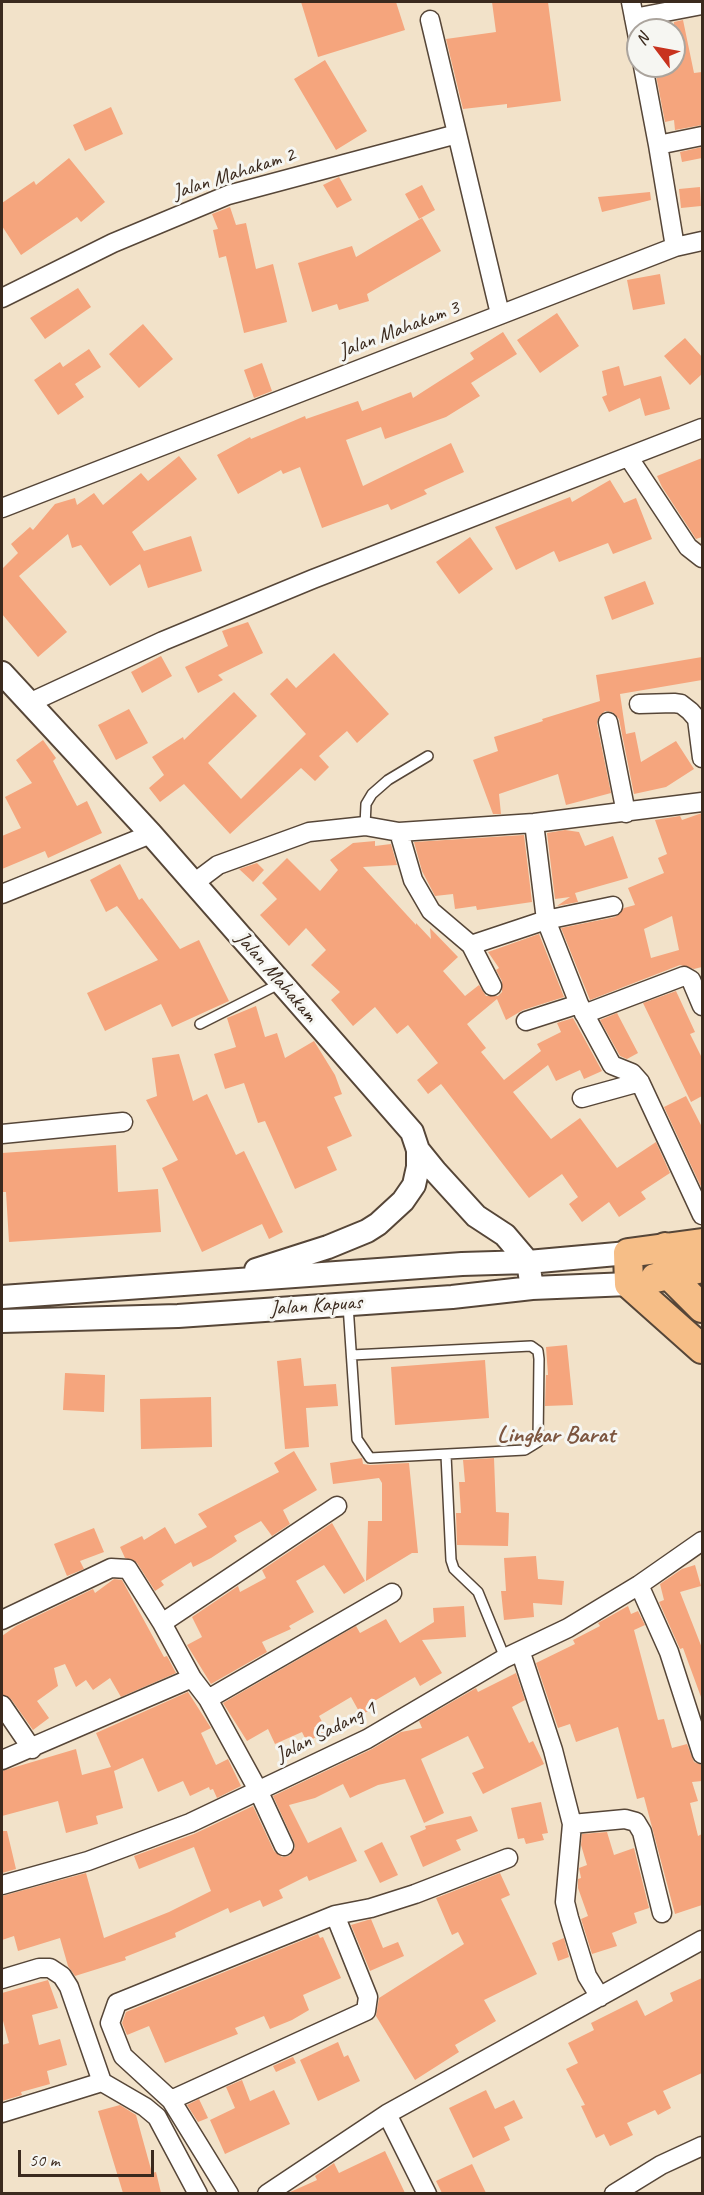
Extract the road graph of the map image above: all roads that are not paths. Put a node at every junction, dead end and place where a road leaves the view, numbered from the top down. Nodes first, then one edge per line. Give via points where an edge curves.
1 (702, 5) edge
2 (633, 10) edge
3 (430, 20) dead end
4 (645, 78) edge
5 (457, 134) junction
6 (702, 136) edge
7 (658, 145) junction
8 (702, 241) edge
9 (675, 247) junction
10 (2, 298) edge
11 (500, 314) junction
12 (702, 428) edge
13 (628, 458) junction
14 (2, 508) edge
15 (702, 558) edge
16 (2, 673) edge
17 (29, 703) junction
18 (639, 704) dead end
19 (608, 722) dead end
20 (428, 756) dead end
21 (702, 758) edge
22 (702, 802) edge
23 (626, 813) junction
24 (534, 823) junction
25 (365, 826) junction
26 (399, 832) junction
27 (151, 834) junction
28 (194, 883) junction
29 (2, 894) edge
30 (613, 906) dead end
31 (546, 920) junction
32 (471, 945) junction
33 (281, 983) junction
34 (492, 986) dead end
35 (702, 1006) edge
36 (581, 1009) junction
37 (526, 1021) dead end
38 (200, 1024) dead end
39 (640, 1082) junction
40 (582, 1098) dead end
41 (123, 1122) dead end
42 (2, 1134) edge
43 (415, 1141) junction
44 (702, 1215) edge
45 (702, 1243) edge
46 (664, 1247) junction
47 (628, 1253) junction
48 (528, 1262) junction
49 (702, 1268) edge
50 (669, 1275) junction
51 (226, 1280) junction
52 (629, 1284) junction
53 (532, 1288) junction
54 (46, 1295) junction
55 (2, 1297) edge
56 (348, 1303) junction
57 (702, 1308) edge
58 (46, 1319) junction
59 (2, 1321) edge
60 (702, 1349) edge
61 (352, 1355) junction
62 (446, 1455) junction
63 (337, 1506) dead end
64 (702, 1540) edge
65 (639, 1585) junction
66 (392, 1593) dead end
67 (2, 1620) edge
68 (162, 1623) junction
69 (513, 1656) junction
70 (192, 1678) junction
71 (208, 1699) junction
72 (2, 1705) edge
73 (32, 1749) junction
74 (702, 1754) edge
75 (2, 1760) edge
76 (258, 1791) junction
77 (572, 1824) junction
78 (285, 1846) dead end
79 (508, 1858) dead end
80 (2, 1885) edge
81 (662, 1913) dead end
82 (335, 1916) junction
83 (702, 1940) edge
84 (2, 1980) edge
85 (600, 1997) junction
86 (102, 2082) junction
87 (171, 2100) junction
88 (2, 2113) edge
89 (387, 2114) junction
90 (702, 2146) edge
91 (198, 2193) edge
92 (229, 2193) edge
93 (267, 2193) edge
94 (427, 2193) edge
95 (615, 2193) edge

1 - 2 street
3 - 5 street
4 - 7 street
5 - 10 street, Jalan Mahakam 2 via 228,195 113,243
5 - 11 street
6 - 7 street
7 - 9 street
8 - 9 street, Jalan Mahakam 3
9 - 11 street, Jalan Mahakam 3
11 - 14 street, Jalan Mahakam 3
12 - 13 street
13 - 15 street via 688,547
13 - 17 street via 302,583
16 - 17 street, Jalan Mahakam
17 - 27 street, Jalan Mahakam
18 - 21 street via 674,703 690,711 697,719
19 - 23 street
20 - 25 lane via 372,794 366,804
22 - 23 street
23 - 24 street
24 - 26 street
24 - 31 street
25 - 26 street
25 - 28 street via 309,832 256,849 218,865
26 - 32 street via 410,873 431,911
27 - 28 street, Jalan Mahakam
27 - 29 street
28 - 33 street, Jalan Mahakam
30 - 31 street
31 - 32 street
31 - 36 street
32 - 34 street
33 - 38 lane
33 - 43 street, Jalan Mahakam
35 - 36 street via 691,980 684,976
36 - 37 street
36 - 39 street via 612,1065 633,1073
39 - 40 street
39 - 44 street
41 - 42 street
43 - 48 street, Jalan Mahakam via 430,1144 495,1213 505,1235
43 - 51 street via 418,1167 414,1185 403,1201 367,1231
45 - 46 main road
46 - 47 main road
46 - 50 main road
47 - 48 street, Jalan Kapuas
47 - 52 main road
48 - 51 street, Jalan Kapuas
48 - 53 street
49 - 50 main road
50 - 52 main road
50 - 57 main road
51 - 54 street, Jalan Kapuas
52 - 53 street, Jalan Kapuas
52 - 60 main road
53 - 56 street, Jalan Kapuas
54 - 55 street, Jalan Kapuas
54 - 58 street
56 - 58 street, Jalan Kapuas via 178,1316
56 - 61 lane
58 - 59 street, Jalan Kapuas
61 - 62 lane via 357,1439 366,1455 379,1459
61 - 62 lane via 525,1344 538,1351 538,1442 525,1450
62 - 69 lane via 451,1560 454,1569 478,1592
63 - 68 street
64 - 65 street, Jalan Sadang 1
65 - 69 street, Jalan Sadang 1
65 - 74 street via 669,1652
66 - 71 street
67 - 68 street via 118,1567 128,1569
68 - 70 street
69 - 76 street, Jalan Sadang 1 via 367,1739
69 - 77 street via 553,1750
70 - 71 street
70 - 73 street
71 - 76 street
72 - 73 street
73 - 75 street
76 - 78 street
76 - 80 street, Jalan Sadang 1 via 190,1823 88,1861
77 - 81 street via 625,1819 636,1822 642,1832
77 - 85 street via 565,1902 587,1976
79 - 82 street via 415,1894
82 - 87 street via 368,1997 366,2011
82 - 87 street via 117,2003 110,2023 123,2056
83 - 85 street
84 - 86 street via 39,1968 50,1968 62,1976
85 - 89 street
86 - 88 street
86 - 91 street via 157,2117
87 - 92 street
89 - 93 street
89 - 94 street
90 - 95 street

